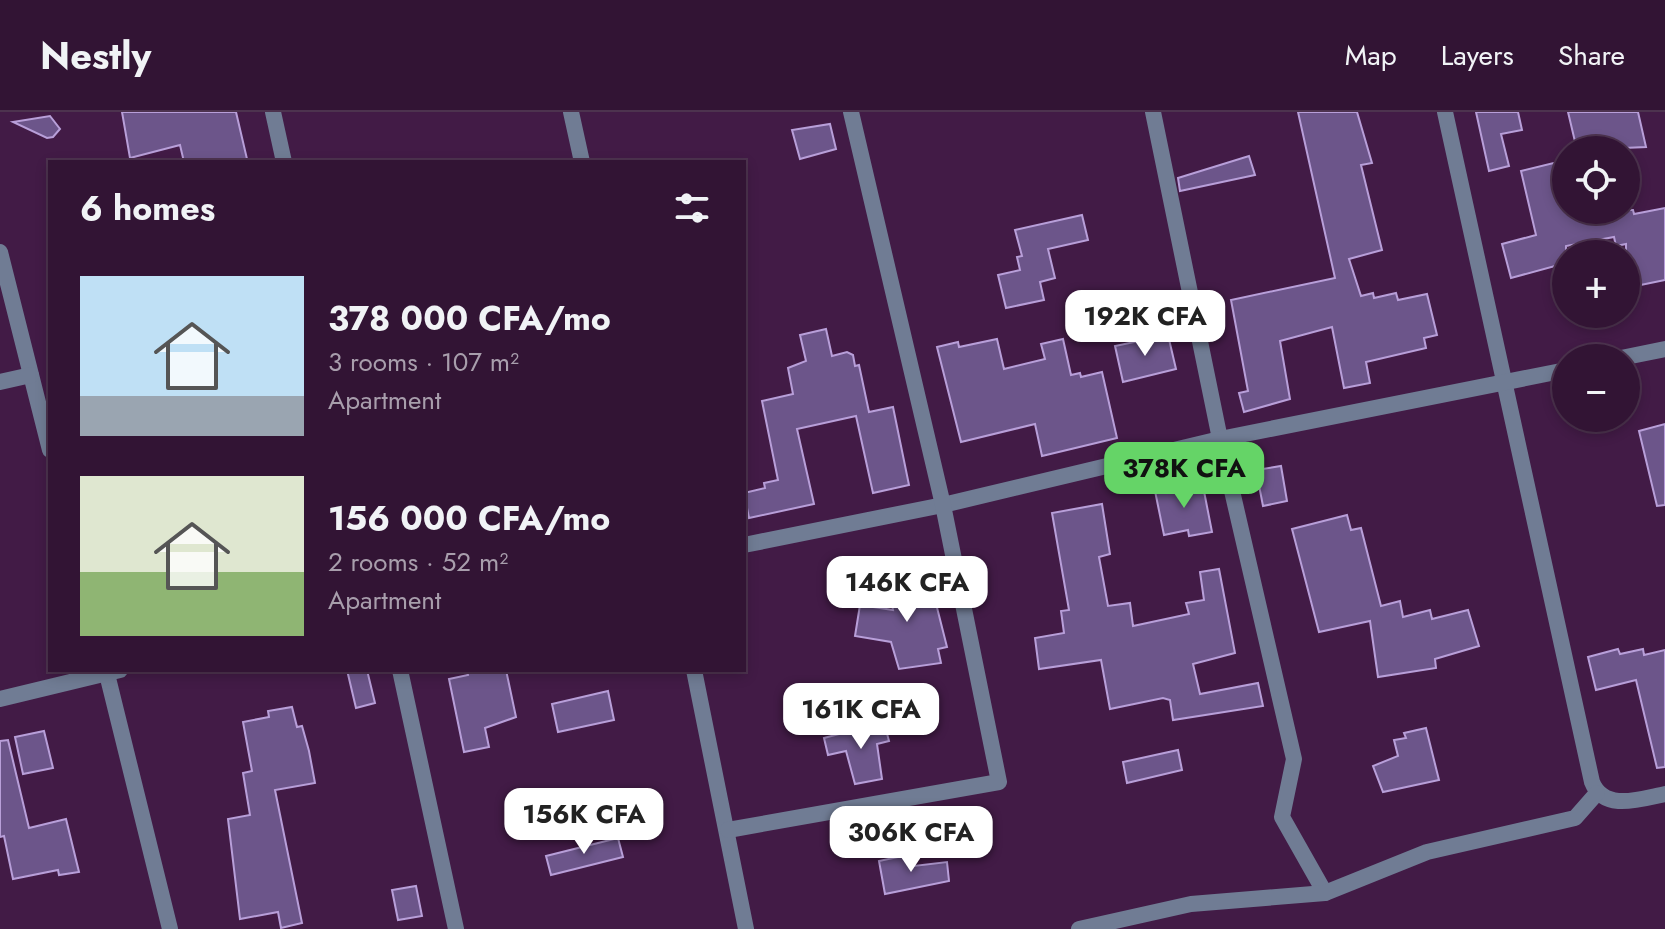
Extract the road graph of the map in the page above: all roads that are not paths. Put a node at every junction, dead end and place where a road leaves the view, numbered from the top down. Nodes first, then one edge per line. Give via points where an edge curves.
1 (273, 112) edge
2 (571, 112) edge
3 (851, 112) edge
4 (1153, 112) edge
5 (1445, 112) edge
6 (284, 160) edge
7 (582, 160) edge
8 (0, 252) edge
9 (1665, 349) edge
10 (1640, 354) edge
11 (1552, 373) edge
12 (31, 375) junction
13 (0, 382) edge
14 (1506, 383) junction
15 (1220, 439) junction
16 (48, 442) edge
17 (943, 505) junction
18 (746, 545) edge
19 (107, 672) edge
20 (111, 672) edge
21 (400, 672) edge
22 (694, 672) edge
23 (0, 699) edge
24 (1597, 793) junction
25 (1665, 794) edge
26 (728, 830) junction
27 (1325, 893) junction
28 (170, 929) edge
29 (456, 929) edge
30 (746, 929) edge
31 (1079, 929) edge

1 - 6 street
2 - 7 street
3 - 17 street
4 - 15 street
5 - 14 street
8 - 12 street
9 - 10 street
11 - 14 street
12 - 13 street
12 - 16 street
14 - 15 street
14 - 24 street
15 - 17 street
15 - 27 street via 1294,759 1282,817
17 - 18 street
17 - 26 street via 999,782
19 - 23 street
20 - 28 street
21 - 29 street
22 - 26 street
24 - 25 street via 1620,802
24 - 27 street via 1575,818 1427,852
26 - 30 street
27 - 31 street via 1191,904

